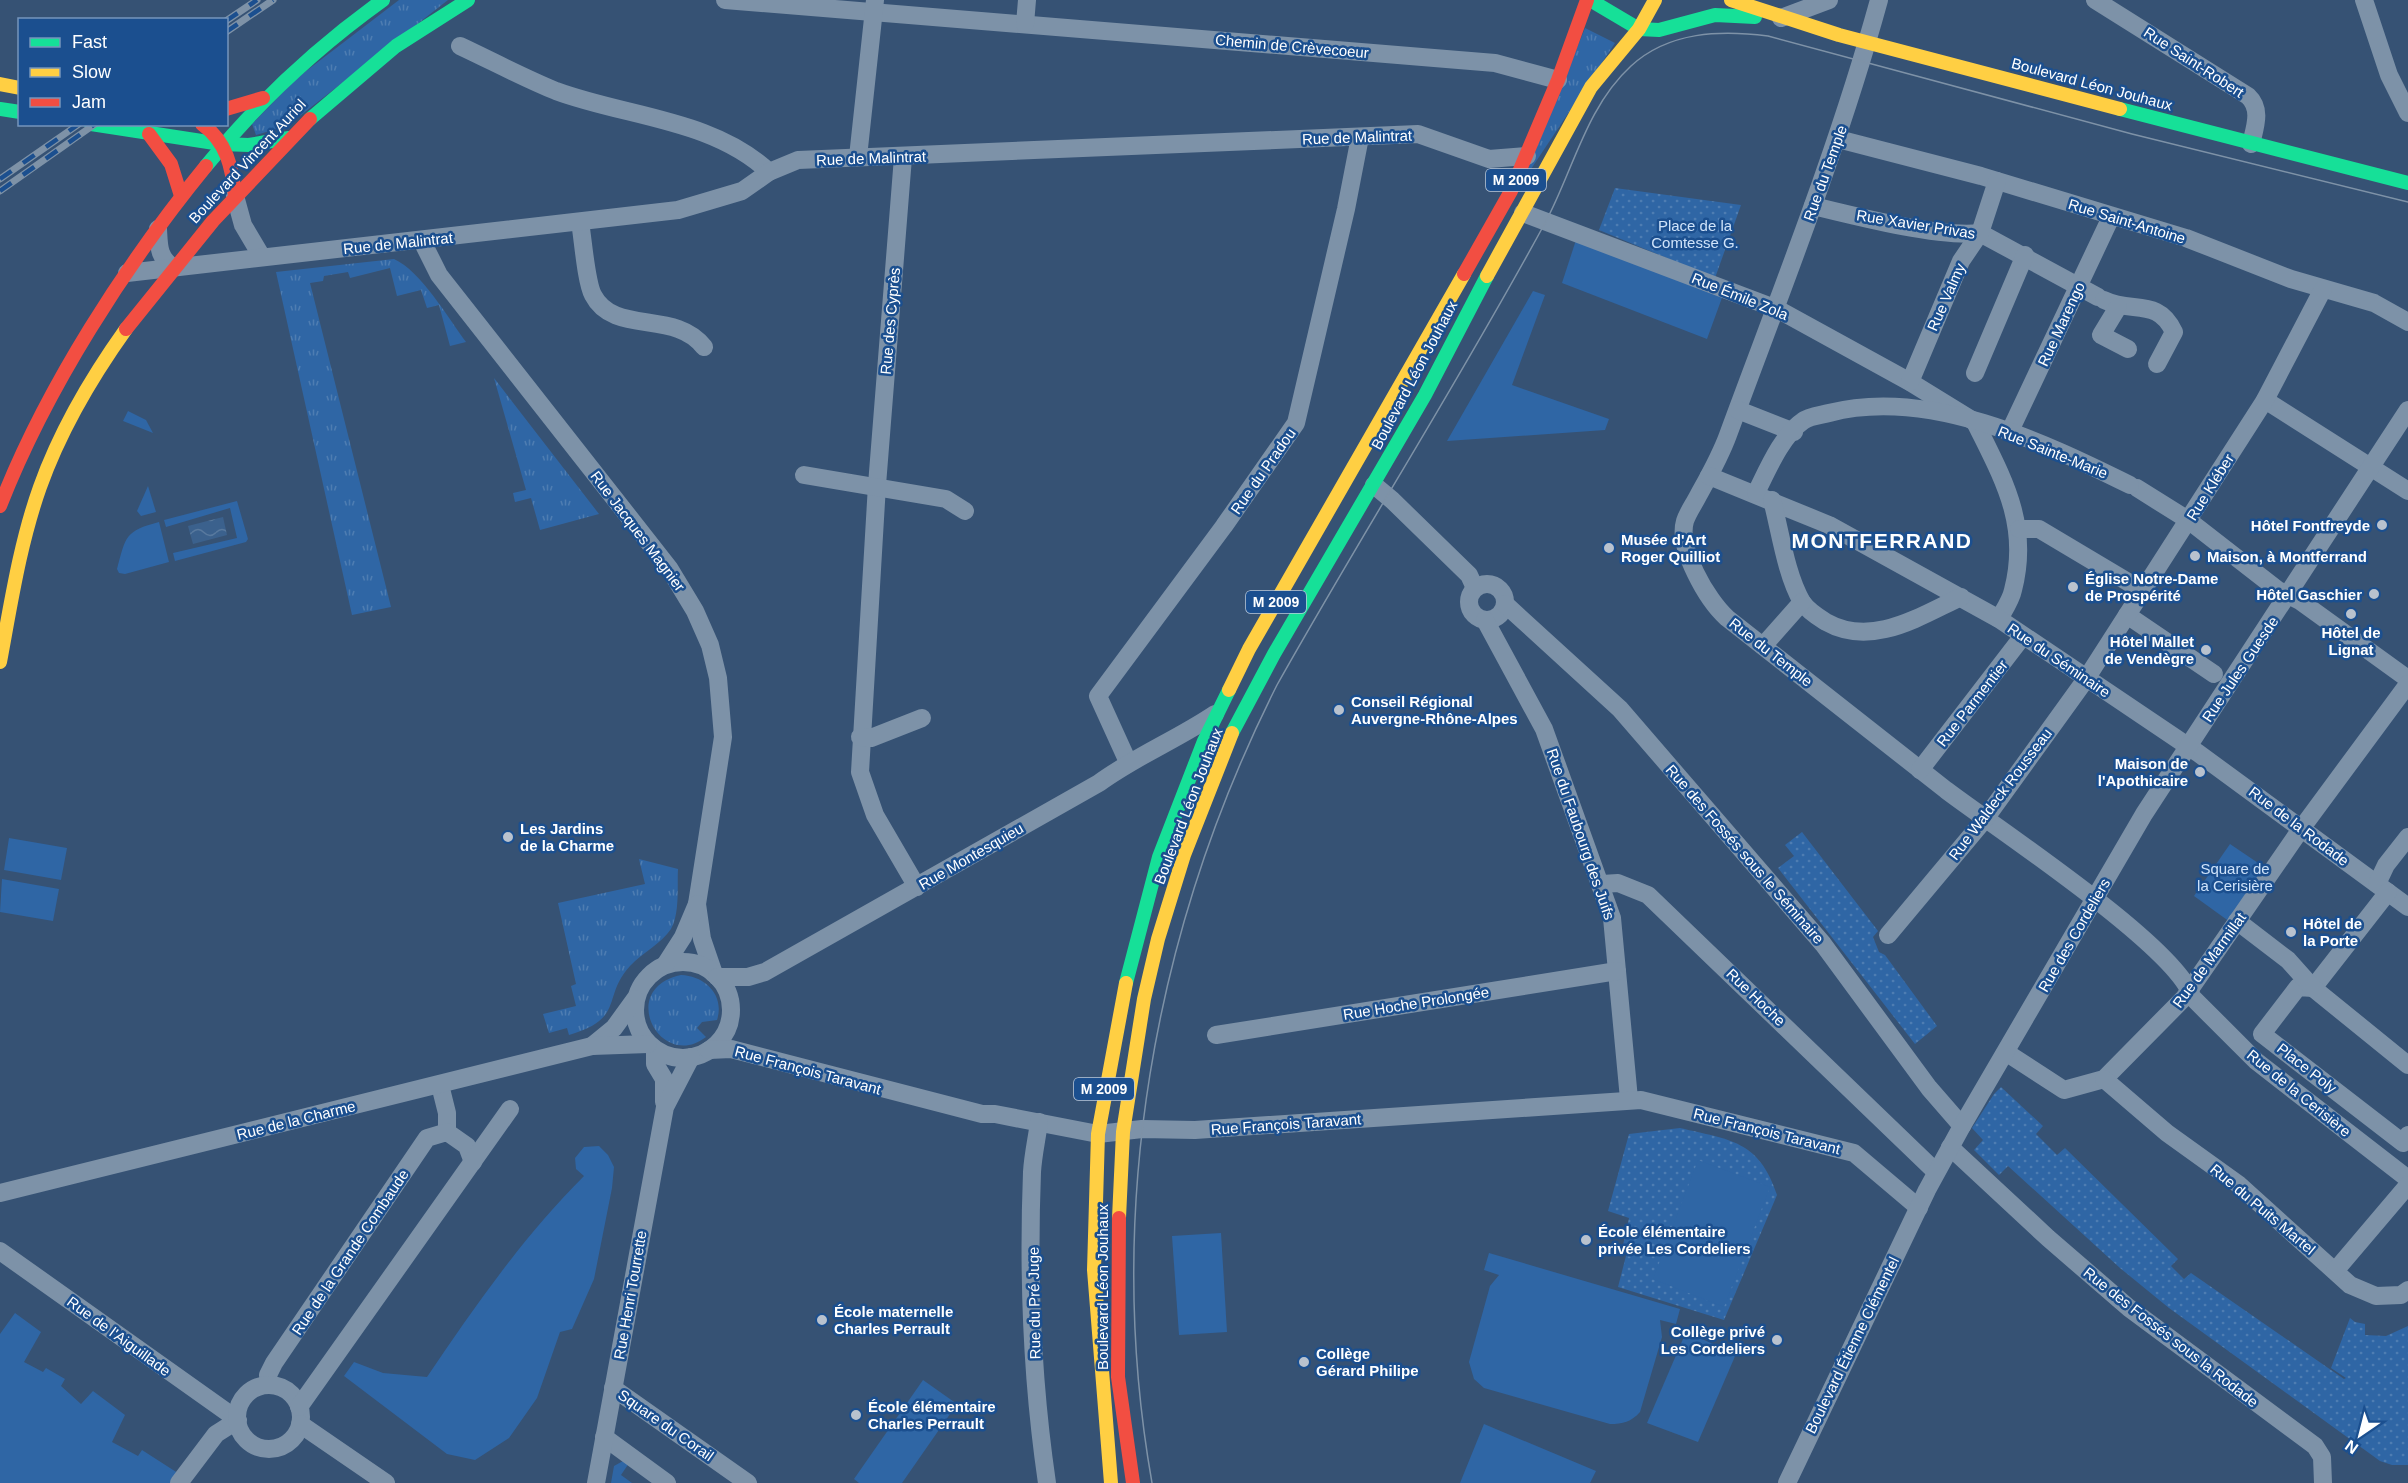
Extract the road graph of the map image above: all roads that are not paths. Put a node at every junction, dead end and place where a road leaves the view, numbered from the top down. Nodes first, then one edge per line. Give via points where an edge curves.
1 (383, 0) edge
2 (468, 0) edge
3 (725, 0) edge
4 (1027, 0) edge
5 (1588, 0) edge
6 (1655, 0) edge
7 (1731, 0) edge
8 (1829, 0) edge
9 (1879, 0) edge
10 (2095, 0) edge
11 (2364, 0) edge
12 (874, 6) edge
13 (1781, 18) junction
14 (1025, 24) junction
15 (1639, 29) junction
16 (1867, 42) junction
17 (460, 46) dead end
18 (1558, 80) junction
19 (0, 84) edge
20 (18, 88) edge
21 (265, 98) junction
22 (228, 108) edge
23 (0, 109) edge
24 (18, 112) edge
25 (2408, 113) edge
26 (103, 126) edge
27 (204, 126) edge
28 (149, 134) junction
29 (1360, 137) junction
30 (289, 138) junction
31 (1838, 139) junction
32 (222, 144) junction
33 (2251, 144) junction
34 (1527, 156) junction
35 (858, 157) junction
36 (903, 157) junction
37 (1489, 159) junction
38 (769, 172) junction
39 (1997, 181) junction
40 (2402, 182) edge
41 (1511, 191) junction
42 (181, 196) junction
43 (235, 196) junction
44 (1813, 206) junction
45 (1523, 213) junction
46 (2111, 217) junction
47 (580, 222) junction
48 (158, 229) junction
49 (1980, 233) junction
50 (422, 241) junction
51 (2025, 255) junction
52 (262, 257) junction
53 (174, 268) junction
54 (127, 273) junction
55 (2079, 287) junction
56 (2323, 289) junction
57 (2106, 301) junction
58 (1777, 309) junction
59 (2408, 322) edge
60 (704, 347) dead end
61 (2128, 349) dead end
62 (2157, 364) dead end
63 (1975, 373) dead end
64 (1910, 381) junction
65 (2265, 400) junction
66 (1738, 410) junction
67 (2408, 410) edge
68 (1975, 422) junction
69 (2010, 431) junction
70 (1794, 432) junction
71 (1373, 436) junction
72 (2371, 467) junction
73 (804, 475) dead end
74 (1709, 476) junction
75 (877, 485) junction
76 (1374, 485) junction
77 (2408, 491) edge
78 (1340, 492) junction
79 (1764, 497) junction
80 (0, 506) edge
81 (965, 511) dead end
82 (2188, 520) junction
83 (2019, 529) junction
84 (1475, 588) junction
85 (2143, 591) junction
86 (2290, 594) junction
87 (1961, 597) junction
88 (1802, 602) junction
89 (1505, 604) junction
90 (2127, 615) junction
91 (1999, 619) junction
92 (1485, 620) junction
93 (2023, 636) junction
94 (1763, 646) junction
95 (0, 662) edge
96 (2214, 675) dead end
97 (2086, 679) junction
98 (2408, 679) edge
99 (2408, 684) edge
100 (1217, 713) junction
101 (922, 718) dead end
102 (860, 737) junction
103 (2188, 746) junction
104 (1128, 762) junction
105 (1920, 770) junction
106 (1985, 819) junction
107 (2301, 829) junction
108 (2408, 837) edge
109 (1602, 884) junction
110 (917, 887) junction
111 (2382, 888) junction
112 (2095, 899) junction
113 (697, 904) junction
114 (2408, 907) edge
115 (2237, 921) junction
116 (1888, 935) dead end
117 (665, 965) junction
118 (1617, 972) junction
119 (716, 975) junction
120 (2313, 988) junction
121 (2190, 989) junction
122 (635, 999) junction
123 (1216, 1035) dead end
124 (592, 1046) junction
125 (652, 1047) junction
126 (709, 1050) junction
127 (2007, 1053) junction
128 (691, 1057) junction
129 (2408, 1065) edge
130 (2104, 1079) junction
131 (440, 1085) junction
132 (1629, 1099) junction
133 (665, 1107) junction
134 (510, 1109) dead end
135 (1039, 1122) junction
136 (1962, 1126) junction
137 (447, 1132) junction
138 (1123, 1132) junction
139 (1098, 1134) junction
140 (2408, 1136) edge
141 (1950, 1147) junction
142 (473, 1162) junction
143 (1936, 1172) junction
144 (2408, 1179) edge
145 (2408, 1185) edge
146 (0, 1193) edge
147 (1919, 1208) junction
148 (0, 1251) edge
149 (2335, 1271) junction
150 (2405, 1292) edge
151 (268, 1385) junction
152 (613, 1388) junction
153 (300, 1415) junction
154 (238, 1420) junction
155 (604, 1437) junction
156 (180, 1483) edge
157 (386, 1483) edge
158 (596, 1483) edge
159 (667, 1483) edge
160 (748, 1483) edge
161 (1047, 1483) edge
162 (1111, 1483) edge
163 (1133, 1483) edge
164 (1787, 1483) edge
165 (2323, 1483) edge

1 - 21 main road, Boulevard Vincent Auriol via 316,51
2 - 30 main road, Boulevard Vincent Auriol via 370,65
3 - 12 street, Chemin de Crèvecoeur
4 - 14 street
5 - 15 main road
5 - 18 main road, Boulevard Léon Jouhaux / M 2009
6 - 15 main road, Boulevard Léon Jouhaux / M 2009
7 - 13 main road, Boulevard Léon Jouhaux
8 - 13 street
9 - 16 street, Rue du Temple
10 - 33 street, Rue Saint-Robert via 2255,103
11 - 25 street via 2389,75
12 - 14 street, Chemin de Crèvecoeur
12 - 35 street
13 - 15 main road, Boulevard Léon Jouhaux via 1715,15 1659,30
13 - 16 main road, Boulevard Léon Jouhaux
14 - 18 street, Chemin de Crèvecoeur via 1495,63
15 - 45 main road, Boulevard Léon Jouhaux / M 2009 via 1591,87
16 - 31 street, Rue du Temple
16 - 33 main road, Boulevard Léon Jouhaux
17 - 38 street via 556,91 703,133 751,155
18 - 34 main road, Boulevard Léon Jouhaux / M 2009
19 - 20 main road
21 - 22 main road
21 - 32 main road, Boulevard Vincent Auriol
23 - 24 main road
26 - 28 main road
27 - 32 main road
28 - 32 main road
28 - 42 main road via 171,164
29 - 36 street, Rue de Malintrat
29 - 37 street, Rue de Malintrat via 1418,134
29 - 104 street, Rue du Pradou via 1296,423 1098,696
30 - 32 main road via 249,145
30 - 43 main road, Boulevard Vincent Auriol
31 - 39 street, Rue Saint-Antoine
31 - 44 street, Rue du Temple
32 - 42 main road, Boulevard Vincent Auriol
32 - 43 main road via 229,157
33 - 40 main road, Boulevard Léon Jouhaux
34 - 37 street, Rue de Malintrat
34 - 41 main road, Boulevard Léon Jouhaux / M 2009
35 - 36 street, Rue de Malintrat
35 - 38 street, Rue de Malintrat via 798,160
36 - 75 street, Rue des Cyprès
37 - 41 street
38 - 47 street, Rue de Malintrat via 742,191 678,210
39 - 46 street, Rue Saint-Antoine
39 - 49 street, Rue Valmy
41 - 71 main road, Boulevard Léon Jouhaux / M 2009
42 - 48 main road, Boulevard Vincent Auriol
43 - 52 street via 245,230
43 - 53 main road, Boulevard Vincent Auriol
44 - 49 street, Rue Xavier Privas via 1966,235
44 - 58 street, Rue du Temple
45 - 58 street, Rue Émile Zola
45 - 76 main road, Boulevard Léon Jouhaux / M 2009
46 - 55 street, Rue Marengo
46 - 56 street, Rue Saint-Antoine via 2186,238
47 - 50 street, Rue de Malintrat
47 - 60 street via 592,294 607,311 624,319 682,328 695,335
48 - 53 street via 160,254
48 - 54 main road, Boulevard Vincent Auriol
49 - 51 street, Rue Xavier Privas
49 - 64 street, Rue Valmy via 1961,261
50 - 52 street, Rue de Malintrat
50 - 113 street, Rue Jacques Magnier via 439,274 669,568 710,645 718,678 723,737
51 - 55 street, Rue Xavier Privas
51 - 63 street
52 - 53 street, Rue de Malintrat
53 - 54 street, Rue de Malintrat
53 - 95 main road, Boulevard Vincent Auriol via 91,382 50,464 30,515
54 - 80 main road, Boulevard Vincent Auriol via 44,408 15,463
55 - 57 street, Rue Xavier Privas
55 - 69 street, Rue Marengo
56 - 59 street, Rue Saint-Antoine via 2374,303
56 - 65 street, Rue Kléber
57 - 61 street via 2101,335
57 - 62 street via 2152,309 2168,319 2174,332
58 - 64 street, Rue Émile Zola
58 - 66 street, Rue du Temple
64 - 68 street, Rue Émile Zola
65 - 72 street
65 - 82 street, Rue Kléber
66 - 70 street
66 - 74 street, Rue du Temple
67 - 72 street, Rue Jules Guesde
68 - 69 street, Rue Sainte-Marie
68 - 70 street, Rue Sainte-Marie via 1887,405 1803,420
68 - 83 street via 2007,488
69 - 82 street, Rue Sainte-Marie via 2133,486
70 - 79 street, Rue Sainte-Marie via 1777,452
71 - 76 main road via 1375,448 1370,467
71 - 78 main road, Boulevard Léon Jouhaux / M 2009
72 - 77 street
72 - 86 street, Rue Jules Guesde
73 - 75 street
74 - 79 street, Rue du Séminaire
74 - 94 street, Rue du Temple via 1685,522 1687,551 1722,613
75 - 81 street via 946,498
75 - 102 street, Rue des Cyprès
76 - 78 main road via 1362,483
76 - 84 street via 1469,575
76 - 138 main road, Boulevard Léon Jouhaux / M 2009 via 1274,654 1230,737 1205,798 1158,939 1144,999
78 - 100 main road, Boulevard Léon Jouhaux / M 2009 via 1249,649
79 - 87 street, Rue du Séminaire via 1829,525
79 - 88 street
82 - 85 street, Rue Kléber
82 - 86 street, Rue Sainte-Marie via 2278,590
83 - 85 street via 2039,529
83 - 91 street via 2013,591
84 - 89 street via 1497,586 1504,594
84 - 92 street via 1469,597 1470,607
85 - 90 street, Rue Kléber
86 - 98 street, Rue Sainte-Marie
86 - 103 street, Rue Jules Guesde
87 - 88 street via 1906,623 1873,632 1830,624
87 - 91 street, Rue du Séminaire
88 - 94 street
89 - 92 street via 1495,618
89 - 136 street, Rue des Fossés sous le Séminaire via 1620,709 1823,944 1929,1088
90 - 96 street
90 - 97 street, Rue Kléber
91 - 93 street, Rue du Séminaire
92 - 109 street, Rue du Faubourg des Juifs via 1536,711
93 - 97 street, Rue du Séminaire
93 - 105 street, Rue Parmentier
94 - 105 street, Rue du Temple
97 - 103 street, Rue du Séminaire
97 - 106 street, Rue Waldeck Rousseau
99 - 107 street, Rue de Marmillat
100 - 104 street, Rue Montesquieu via 1183,736
100 - 139 main road, Boulevard Léon Jouhaux / M 2009 via 1176,807 1143,911 1110,1047
101 - 102 street via 871,738
102 - 110 street, Rue des Cyprès via 860,772 874,815
103 - 107 street, Rue de la Rodade
103 - 112 street, Rue des Cordeliers
104 - 110 street, Rue Montesquieu via 1099,783
105 - 106 street, Rue du Temple
106 - 112 street, Rue du Temple
106 - 116 street, Rue Waldeck Rousseau
107 - 111 street, Rue de la Rodade
107 - 115 street, Rue de Marmillat
108 - 111 street, Place Poly via 2386,865
109 - 118 street, Rue du Faubourg des Juifs via 1612,918
109 - 143 street, Rue Hoche via 1618,883 1647,895
110 - 119 street, Rue Montesquieu via 765,972 748,977
111 - 114 street, Rue de la Rodade
111 - 120 street, Place Poly
112 - 121 street, Rue de la Cerisière via 2159,953
112 - 127 street, Rue des Cordeliers
113 - 117 street
113 - 119 street via 702,939
115 - 120 street via 2284,957
115 - 121 street, Rue de Marmillat
117 - 119 street via 693,963
117 - 122 street via 643,982
118 - 123 street, Rue Hoche Prolongée
118 - 132 street, Rue du Faubourg des Juifs
119 - 126 street via 731,1001 731,1021 723,1038
120 - 129 street
120 - 140 street, Place Poly via 2298,987 2262,1034 2403,1143
121 - 130 street, Rue de Marmillat
121 - 144 street, Rue de la Cerisière via 2192,997 2256,1061
122 - 124 street via 614,1028
122 - 125 street via 635,1018
124 - 125 street
124 - 131 street, Rue de la Charme
125 - 128 street via 672,1057
125 - 133 street via 655,1064 664,1079
126 - 128 street
126 - 135 street, Rue François Taravant via 731,1049 982,1114
127 - 130 street, Rue de Marmillat via 2064,1090
127 - 136 street, Rue des Cordeliers
128 - 133 street
130 - 149 street, Rue du Puits Martel via 2167,1133 2238,1184
131 - 137 street
131 - 146 street, Rue de la Charme
132 - 138 street, Rue François Taravant via 1557,1107
132 - 147 street, Rue François Taravant via 1854,1153
133 - 152 street, Rue Henri Tourrette
134 - 142 street
135 - 139 street, Rue François Taravant
135 - 161 street, Rue du Pré Juge via 1032,1169 1033,1331 1038,1420
136 - 141 street, Rue des Cordeliers
137 - 142 street via 467,1146
137 - 151 street, Rue de la Grande Combaude via 427,1138 274,1363
138 - 139 street, Rue François Taravant
138 - 163 main road, Boulevard Léon Jouhaux / M 2009 via 1117,1267 1118,1377
139 - 162 main road, Boulevard Léon Jouhaux / M 2009 via 1094,1270
141 - 143 street, Rue des Cordeliers
141 - 165 street, Rue des Fossés sous la Rodade via 2129,1308 2315,1446 2322,1457
142 - 153 street
143 - 147 street, Boulevard Étienne Clémentel
145 - 149 street
147 - 164 street, Boulevard Étienne Clémentel
148 - 154 street, Rue de l'Aiguillade
149 - 150 street, Rue du Puits Martel via 2350,1285 2376,1296
151 - 153 street via 288,1391
151 - 154 street via 258,1387 242,1400
152 - 155 street, Rue Henri Tourrette
152 - 160 street, Square du Corail
153 - 154 street via 297,1433 284,1445 264,1448 246,1438
153 - 157 street
154 - 156 street via 216,1434
155 - 158 street, Rue Henri Tourrette
155 - 159 street

